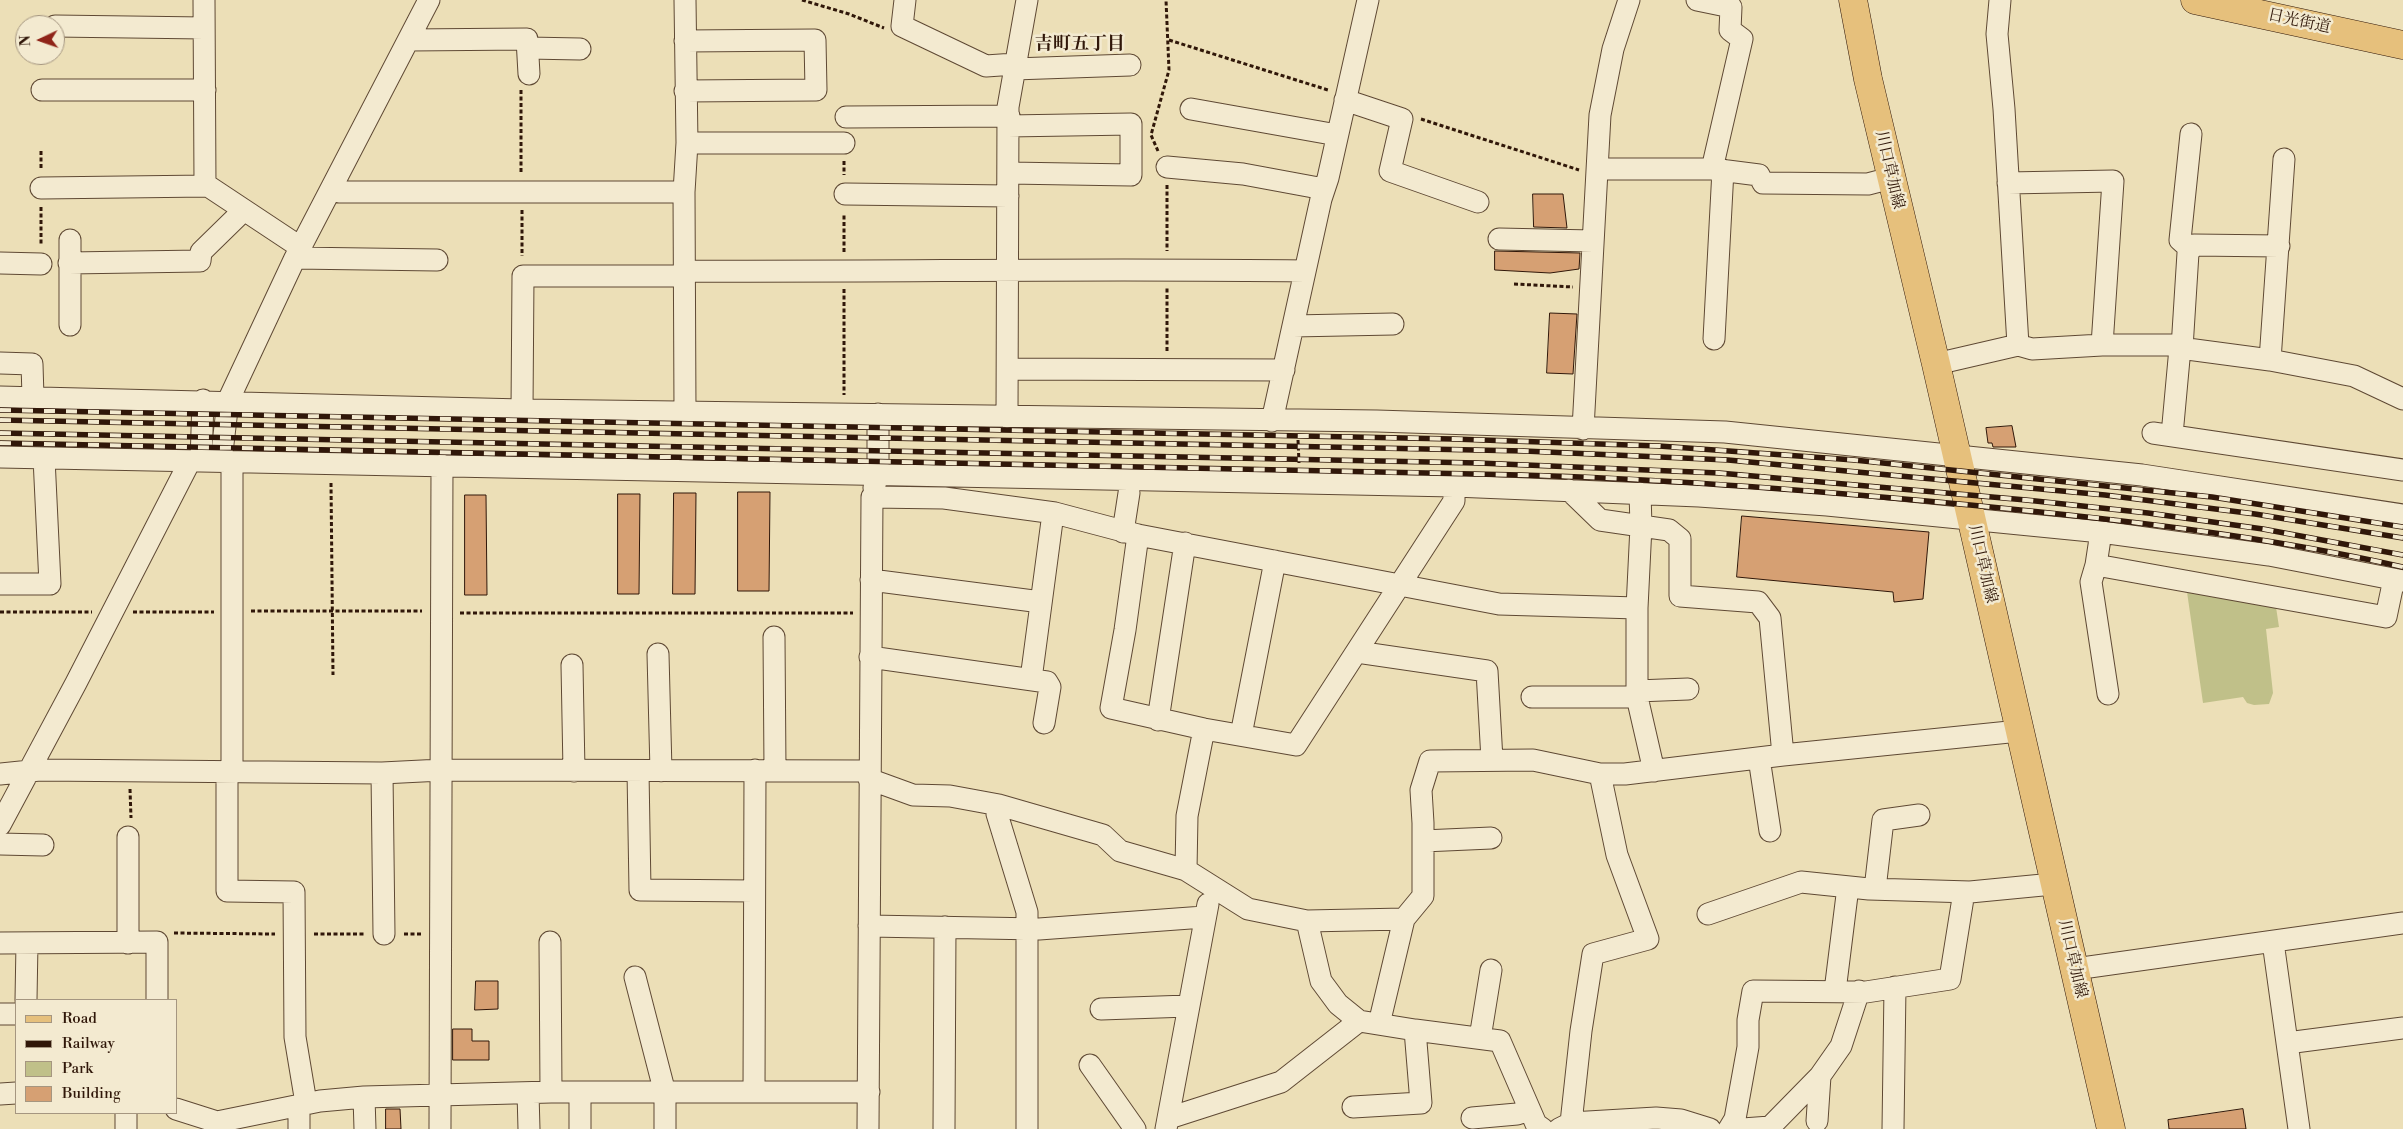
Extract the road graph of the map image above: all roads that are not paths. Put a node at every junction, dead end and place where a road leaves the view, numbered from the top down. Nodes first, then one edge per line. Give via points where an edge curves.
1 (204, 0) edge
2 (430, 0) edge
3 (685, 0) edge
4 (905, 0) edge
5 (1027, 0) edge
6 (1368, 0) edge
7 (1629, 0) edge
8 (1697, 0) edge
9 (1853, 0) edge
10 (2000, 0) edge
11 (2195, 0) edge
12 (65, 26) edge
13 (204, 28) junction
14 (409, 40) junction
15 (685, 41) junction
16 (2403, 45) edge
17 (528, 48) junction
18 (580, 49) dead end
19 (1130, 66) dead end
20 (1015, 67) junction
21 (529, 74) dead end
22 (42, 90) dead end
23 (205, 90) junction
24 (685, 91) junction
25 (1345, 98) junction
26 (1190, 109) dead end
27 (846, 117) dead end
28 (1008, 121) junction
29 (2191, 134) dead end
30 (1337, 135) junction
31 (844, 142) dead end
32 (687, 143) junction
33 (2284, 159) dead end
34 (1167, 167) road end
35 (1598, 170) junction
36 (1717, 170) junction
37 (1009, 173) junction
38 (1891, 178) junction
39 (2008, 183) junction
40 (207, 186) junction
41 (41, 188) dead end
42 (332, 188) junction
43 (1324, 189) junction
44 (684, 192) junction
45 (844, 194) dead end
46 (1008, 196) junction
47 (1478, 202) dead end
48 (244, 210) junction
49 (1499, 239) dead end
50 (70, 240) dead end
51 (1593, 241) junction
52 (2279, 246) junction
53 (2190, 250) junction
54 (297, 253) junction
55 (437, 260) dead end
56 (0, 263) edge
57 (70, 263) junction
58 (41, 264) dead end
59 (1008, 269) junction
60 (1305, 271) junction
61 (684, 273) junction
62 (1393, 324) dead end
63 (70, 325) dead end
64 (1293, 326) junction
65 (1714, 339) dead end
66 (2018, 345) junction
67 (2102, 345) junction
68 (2181, 348) junction
69 (2270, 360) junction
70 (0, 363) edge
71 (1936, 364) junction
72 (1008, 369) junction
73 (1284, 370) junction
74 (0, 397) edge
75 (33, 397) junction
76 (2403, 399) edge
77 (203, 400) junction
78 (228, 401) junction
79 (522, 410) junction
80 (685, 412) junction
81 (878, 414) junction
82 (1007, 417) junction
83 (1272, 421) junction
84 (1583, 429) junction
85 (0, 457) edge
86 (1956, 457) junction
87 (44, 458) junction
88 (211, 461) junction
89 (442, 465) junction
90 (2403, 470) edge
91 (878, 474) junction
92 (1454, 486) junction
93 (1569, 490) junction
94 (1130, 493) dead end
95 (1640, 494) junction
96 (872, 498) junction
97 (1055, 513) junction
98 (2403, 515) edge
99 (1972, 520) junction
100 (1641, 526) junction
101 (2101, 532) junction
102 (1131, 534) junction
103 (1185, 543) junction
104 (1275, 561) junction
105 (2096, 565) junction
106 (871, 580) junction
107 (2399, 580) edge
108 (0, 584) edge
109 (1401, 585) junction
110 (1041, 602) junction
111 (1637, 608) junction
112 (774, 638) dead end
113 (1357, 652) junction
114 (658, 654) dead end
115 (870, 658) junction
116 (572, 665) dead end
117 (1031, 679) junction
118 (1688, 689) dead end
119 (1637, 694) junction
120 (2108, 694) dead end
121 (1532, 697) dead end
122 (1158, 720) junction
123 (1044, 723) dead end
124 (1204, 729) junction
125 (2019, 731) junction
126 (1241, 735) junction
127 (1783, 755) junction
128 (1759, 758) junction
129 (1492, 760) junction
130 (30, 770) junction
131 (442, 770) junction
132 (765, 770) junction
133 (229, 771) junction
134 (574, 771) junction
135 (638, 771) junction
136 (661, 771) junction
137 (1654, 771) junction
138 (382, 773) junction
139 (0, 774) edge
140 (1600, 774) junction
141 (869, 775) junction
142 (999, 805) junction
143 (1919, 815) dead end
144 (0, 825) edge
145 (1770, 831) dead end
146 (128, 837) road end
147 (1491, 838) dead end
148 (1423, 842) junction
149 (0, 844) edge
150 (43, 845) dead end
151 (1186, 870) junction
152 (2054, 884) junction
153 (1213, 887) junction
154 (1848, 887) junction
155 (1875, 889) junction
156 (754, 892) junction
157 (1964, 892) junction
158 (1708, 914) dead end
159 (1204, 917) junction
160 (1404, 919) junction
161 (1307, 920) junction
162 (2403, 923) edge
163 (869, 926) junction
164 (945, 927) junction
165 (1027, 929) junction
166 (384, 934) dead end
167 (128, 942) junction
168 (550, 942) dead end
169 (2273, 942) junction
170 (0, 943) edge
171 (27, 943) junction
172 (2075, 969) junction
173 (1491, 970) dead end
174 (635, 976) dead end
175 (1896, 987) junction
176 (1835, 992) junction
177 (1859, 992) junction
178 (26, 999) edge
179 (157, 999) edge
180 (1188, 1006) junction
181 (1101, 1009) dead end
182 (0, 1014) edge
183 (15, 1014) edge
184 (1369, 1022) junction
185 (2403, 1028) edge
186 (1415, 1030) junction
187 (1480, 1038) junction
188 (2287, 1043) junction
189 (1090, 1065) dead end
190 (1820, 1076) junction
191 (551, 1092) junction
192 (580, 1092) junction
193 (754, 1092) junction
194 (869, 1092) junction
195 (15, 1093) edge
196 (528, 1093) junction
197 (664, 1093) junction
198 (0, 1094) edge
199 (440, 1094) junction
200 (364, 1097) junction
201 (303, 1104) junction
202 (1353, 1108) dead end
203 (178, 1110) edge
204 (1529, 1110) junction
205 (126, 1114) edge
206 (1472, 1118) dead end
207 (1817, 1121) dead end
208 (234, 1124) edge
209 (1168, 1124) edge
210 (1565, 1126) edge
211 (126, 1129) edge
212 (299, 1129) edge
213 (365, 1129) edge
214 (440, 1129) edge
215 (529, 1129) edge
216 (580, 1129) edge
217 (665, 1129) edge
218 (868, 1129) edge
219 (944, 1129) edge
220 (1026, 1129) edge
221 (1135, 1129) edge
222 (1543, 1129) edge
223 (1710, 1129) edge
224 (1729, 1129) edge
225 (1743, 1129) edge
226 (1893, 1129) edge
227 (2111, 1129) edge
228 (2299, 1129) edge

1 - 13 street
2 - 14 street
3 - 15 street
4 - 20 street via 902,26 986,66
5 - 20 street
6 - 25 street
7 - 35 street via 1612,49 1600,115
8 - 36 street via 1731,7 1730,30 1742,39
9 - 38 main road, 川口草加線
10 - 39 street via 1997,34
11 - 16 main road, 日光街道
12 - 13 street
13 - 23 street
14 - 17 street via 527,39
14 - 42 street
15 - 24 street
15 - 24 street via 815,40 816,90
17 - 18 street
17 - 21 street
19 - 20 street
20 - 28 street
22 - 23 street
23 - 40 street
24 - 32 street
25 - 30 street
25 - 47 street via 1402,119 1390,171
26 - 30 street
27 - 28 street
28 - 37 street
28 - 37 street via 1131,124 1130,175
29 - 53 street via 2180,240
30 - 43 street
31 - 32 street
32 - 44 street
33 - 52 street
34 - 43 street via 1242,174
35 - 36 street
35 - 51 street
36 - 38 street via 1759,175 1763,183 1868,184
36 - 65 street
37 - 46 street
38 - 71 main road, 川口草加線
39 - 66 street
39 - 67 street via 2113,181
40 - 41 street
40 - 48 street
42 - 44 street via 339,192
42 - 54 street
43 - 60 street
44 - 61 street
45 - 46 street
46 - 59 street
48 - 54 street
48 - 57 street via 201,252 200,262
49 - 51 street
50 - 57 street
51 - 84 street
52 - 53 street via 2194,245
52 - 69 street
53 - 68 street
54 - 55 street
54 - 78 street
56 - 58 street
57 - 63 street
59 - 60 street
59 - 61 street
59 - 72 street
60 - 64 street
61 - 79 street via 523,276
61 - 80 street
62 - 64 street
64 - 73 street
66 - 67 street via 2032,349
66 - 71 street
67 - 68 street via 2174,345
68 - 69 street
68 - 90 street via 2162,434
69 - 76 street via 2354,376
70 - 75 street via 32,364
71 - 86 main road, 川口草加線
72 - 73 street
72 - 82 street
73 - 83 street
74 - 75 street
75 - 77 street
77 - 78 street
77 - 88 street
78 - 79 street
78 - 88 street
79 - 80 street
80 - 81 street
81 - 82 street
81 - 91 street
82 - 83 street
83 - 84 street via 1378,421
84 - 86 street via 1725,432
85 - 87 street
86 - 98 street via 2142,475
86 - 99 main road, 川口草加線
87 - 88 street
87 - 108 street via 50,584
88 - 89 street
88 - 130 street
88 - 133 street
89 - 91 street
89 - 131 street
91 - 92 street
91 - 96 street
92 - 93 street
92 - 109 street via 1454,501
93 - 95 street
93 - 100 street via 1600,520
94 - 102 street
95 - 99 street via 1827,505
95 - 100 street
96 - 97 street via 944,498
96 - 106 street
97 - 102 street
97 - 110 street
99 - 101 street
99 - 125 main road, 川口草加線
100 - 111 street
100 - 127 street via 1670,530 1680,539 1680,596 1758,602 1770,618
101 - 105 street
101 - 107 street via 2269,554
102 - 103 street
102 - 122 street via 1125,630 1111,708
103 - 104 street
103 - 122 street
104 - 109 street
104 - 126 street
105 - 107 street via 2386,617
105 - 120 street via 2091,582
106 - 110 street
106 - 115 street
109 - 111 street via 1499,604
109 - 113 street
110 - 117 street
111 - 119 street
112 - 132 street
113 - 126 street via 1296,745
113 - 129 street via 1487,671
114 - 136 street
115 - 117 street
115 - 141 street
116 - 134 street
117 - 123 street via 1047,682 1050,687
118 - 119 street
119 - 121 street
119 - 137 street
122 - 124 street
124 - 126 street
124 - 151 street via 1188,816
125 - 127 street
125 - 152 main road, 川口草加線
127 - 128 street
128 - 137 street
128 - 145 street
129 - 140 street via 1533,760
129 - 148 street via 1430,761 1421,790
130 - 133 street
130 - 139 street
130 - 144 street
131 - 134 street
131 - 138 street
131 - 199 street
132 - 136 street
132 - 141 street
132 - 156 street
133 - 138 street
133 - 201 street via 227,891 294,892 295,1037
134 - 135 street
135 - 136 street
135 - 156 street via 640,890
137 - 140 street
138 - 166 street
140 - 210 street via 1617,855 1648,939 1593,954
141 - 142 street via 913,795 950,796
141 - 163 street
142 - 151 street via 1103,835 1120,851
142 - 165 street via 997,814 1027,912
143 - 155 street via 1883,820
146 - 167 street
147 - 148 street
148 - 160 street via 1423,896
149 - 150 street
151 - 153 street
152 - 157 street
152 - 172 main road, 川口草加線
153 - 159 street
153 - 161 street via 1248,909
154 - 155 street
154 - 158 street via 1801,882
154 - 176 street
155 - 157 street
156 - 193 street
157 - 175 street via 1950,979
159 - 165 street
159 - 180 street
160 - 161 street
160 - 184 street
161 - 184 street via 1321,981 1338,1004
162 - 169 street
163 - 164 street
163 - 194 street
164 - 165 street
164 - 219 street
165 - 220 street
167 - 171 street
167 - 179 street via 157,942
168 - 191 street
169 - 172 street
169 - 188 street
170 - 171 street
171 - 178 street
172 - 227 main road, 川口草加線
173 - 187 street
174 - 197 street
175 - 177 street
175 - 226 street
176 - 177 street
176 - 224 street via 1753,991 1748,1047 1735,1119
177 - 190 street via 1841,1046
180 - 181 street
180 - 209 street
182 - 183 street
184 - 186 street
184 - 209 street via 1281,1082
185 - 188 street
186 - 187 street
186 - 202 street via 1421,1103
187 - 204 street via 1500,1041
188 - 228 street
189 - 221 street
190 - 207 street
190 - 225 street via 1770,1127
191 - 192 street
191 - 196 street
192 - 197 street
192 - 216 street
193 - 194 street
193 - 197 street
194 - 218 street
195 - 198 street
196 - 199 street
196 - 215 street
197 - 217 street
199 - 200 street
199 - 214 street
200 - 201 street
200 - 213 street
201 - 208 street
201 - 212 street
203 - 208 street
204 - 206 street
204 - 222 street via 1536,1124
205 - 211 street
210 - 223 street via 1656,1118 1680,1120

